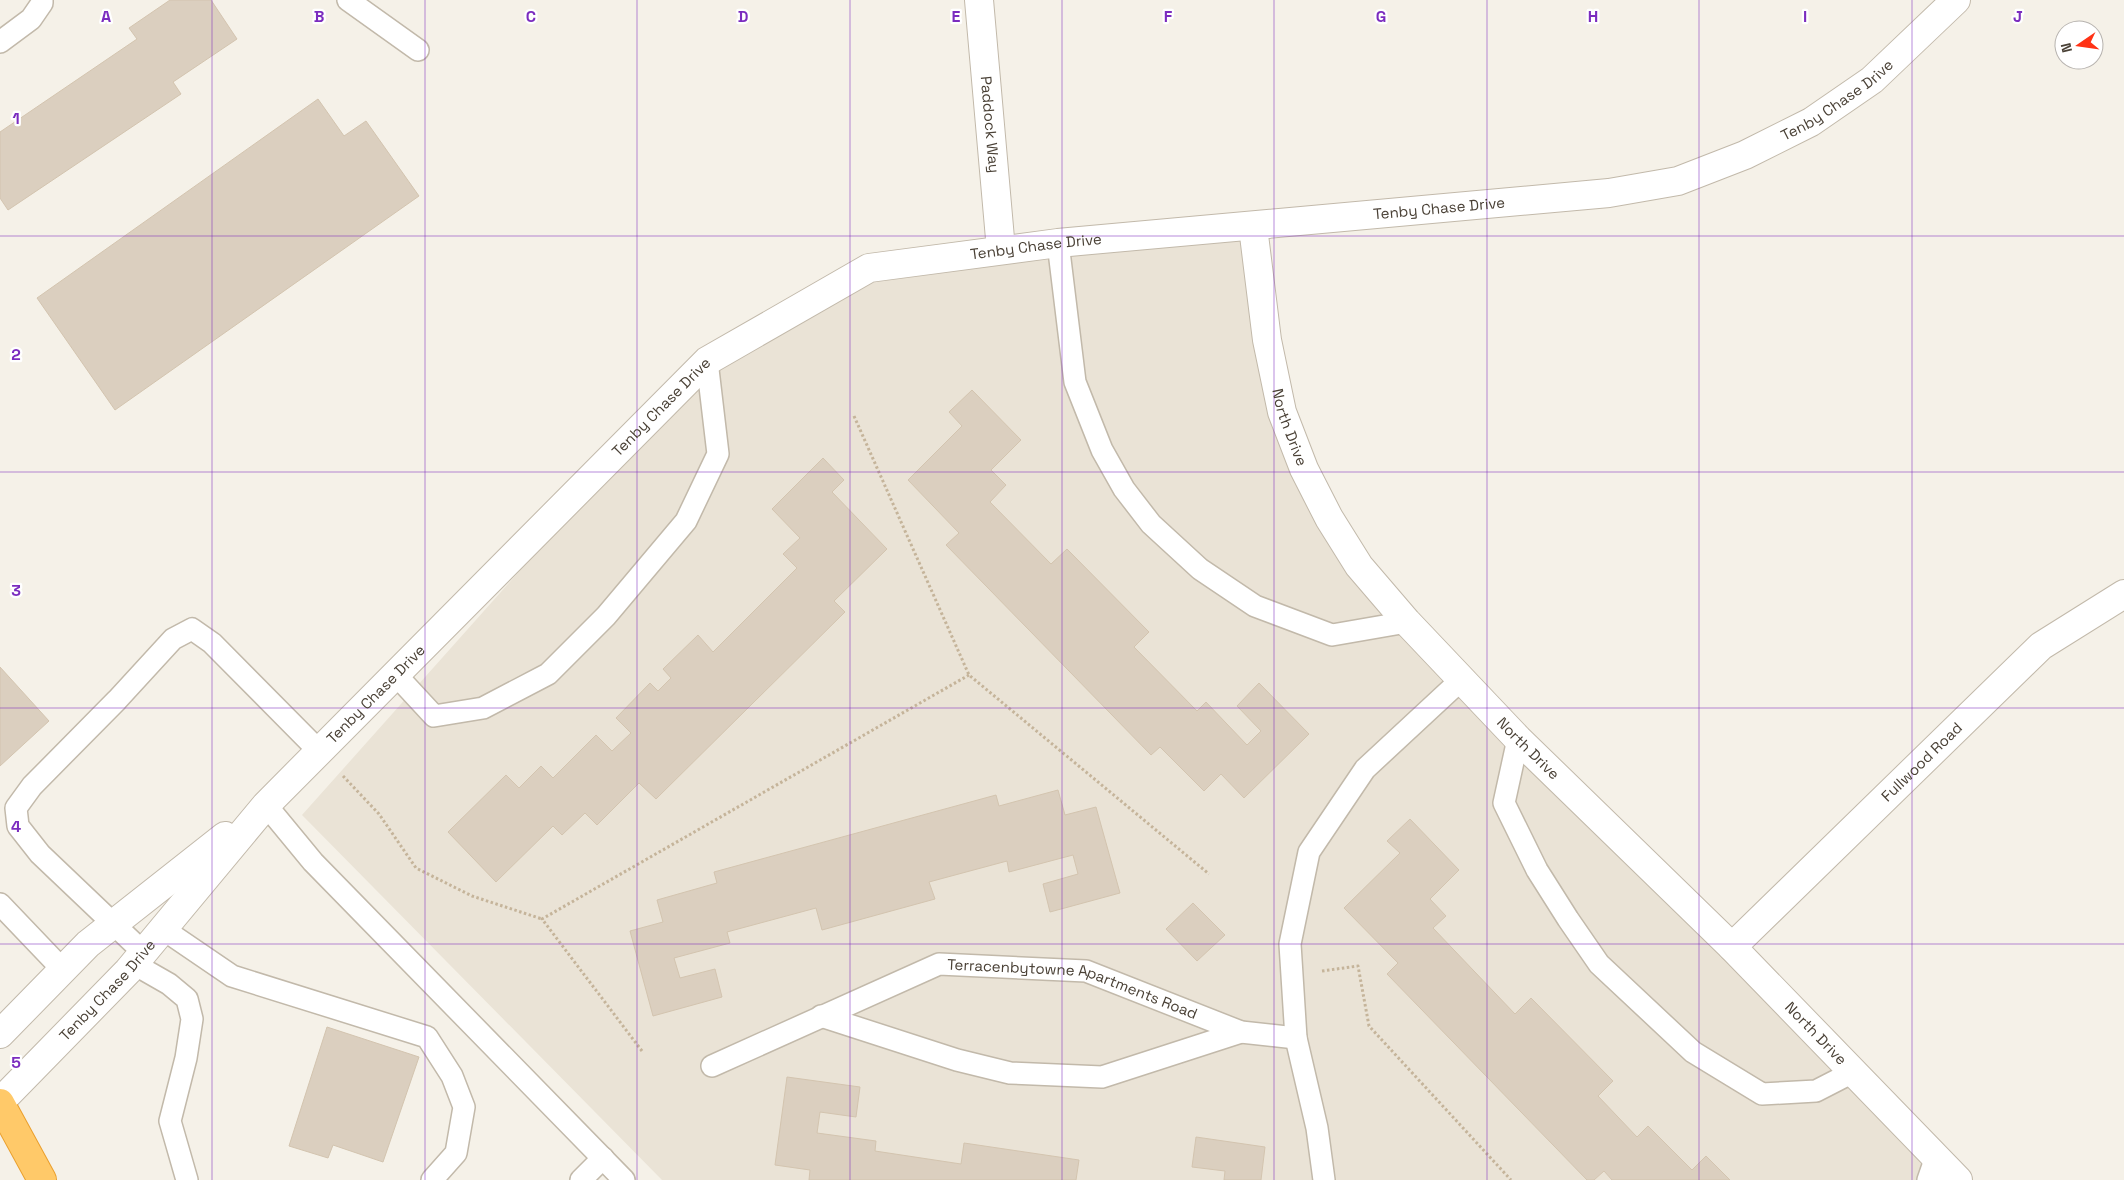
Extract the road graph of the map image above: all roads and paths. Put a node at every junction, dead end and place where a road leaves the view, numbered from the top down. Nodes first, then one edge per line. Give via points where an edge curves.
1 (42, 0) edge
2 (348, 0) edge
3 (979, 0) edge
4 (1956, 0) edge
5 (0, 42) edge
6 (418, 50) dead end
7 (1253, 227) junction
8 (1058, 243) junction
9 (1001, 250) junction
10 (707, 361) junction
11 (854, 416) dead end
12 (2124, 594) edge
13 (1407, 622) junction
14 (396, 675) junction
15 (969, 675) junction
16 (1462, 679) junction
17 (1518, 739) junction
18 (320, 752) junction
19 (266, 805) junction
20 (1209, 874) dead end
21 (0, 904) edge
22 (542, 919) junction
23 (114, 923) junction
24 (163, 929) junction
25 (1732, 947) junction
26 (138, 958) junction
27 (63, 970) junction
28 (1292, 975) junction
29 (821, 1016) junction
30 (1, 1030) edge
31 (1242, 1032) junction
32 (1296, 1038) junction
33 (642, 1051) dead end
34 (712, 1066) dead end
35 (1853, 1072) junction
36 (0, 1103) edge
37 (603, 1158) junction
38 (1932, 1168) edge
39 (42, 1180) edge
40 (187, 1180) edge
41 (432, 1180) edge
42 (581, 1180) edge
43 (624, 1180) edge
44 (1324, 1180) edge
45 (1511, 1180) edge
46 (1958, 1180) edge

1 - 5 lane via 31,19
2 - 6 lane
3 - 9 street, Paddock Way
4 - 7 street, Tenby Chase Drive via 1872,80 1811,122 1745,155 1678,181 1609,194
7 - 8 street, Tenby Chase Drive
7 - 13 street, North Drive via 1267,340 1282,412 1304,469 1359,566
8 - 9 street, Tenby Chase Drive
8 - 13 lane via 1075,382 1102,450 1124,489 1151,524 1200,568 1255,606 1332,635
9 - 10 street, Tenby Chase Drive via 869,268
10 - 14 street, Tenby Chase Drive
10 - 14 lane via 718,454 686,521 606,616 548,674 483,708 434,716
11 - 15 path
12 - 25 street, Fullwood Road via 2041,646
13 - 16 street, North Drive
14 - 18 street, Tenby Chase Drive
15 - 20 path
15 - 22 path
16 - 17 street, North Drive
16 - 28 lane via 1365,769 1309,852 1290,944
17 - 25 street, North Drive
17 - 35 lane via 1504,804 1537,870 1599,964 1693,1052 1762,1094 1816,1091
18 - 19 street, Tenby Chase Drive
18 - 22 path via 379,814 416,868 472,896
18 - 23 lane via 212,643 192,629 173,639 32,786 16,808 18,826 40,854
19 - 23 street, Tenby Chase Drive
19 - 24 street, Tenby Chase Drive
19 - 37 lane via 313,862
21 - 27 lane
22 - 33 path
23 - 26 lane
23 - 27 street, Tenby Chase Drive
24 - 26 street, Tenby Chase Drive
24 - 41 lane via 232,976 427,1037 452,1076 464,1107 456,1153
25 - 35 street, North Drive
26 - 36 street, Tenby Chase Drive
26 - 40 lane via 187,999 192,1019 170,1121
27 - 30 street, Tenby Chase Drive
28 - 32 lane
28 - 45 path via 1358,966 1369,1026
29 - 31 lane, Terracenbytowne Apartments Road via 957,1060 1010,1073 1102,1077
29 - 31 lane, Terracenbytowne Apartments Road via 939,964 1086,972
29 - 34 lane, Terracenbytowne Apartments Road
31 - 32 lane, Terracenbytowne Apartments Road
32 - 44 lane via 1317,1128
35 - 38 street, North Drive
36 - 39 highway
37 - 42 lane
37 - 43 lane
38 - 46 street, North Drive

